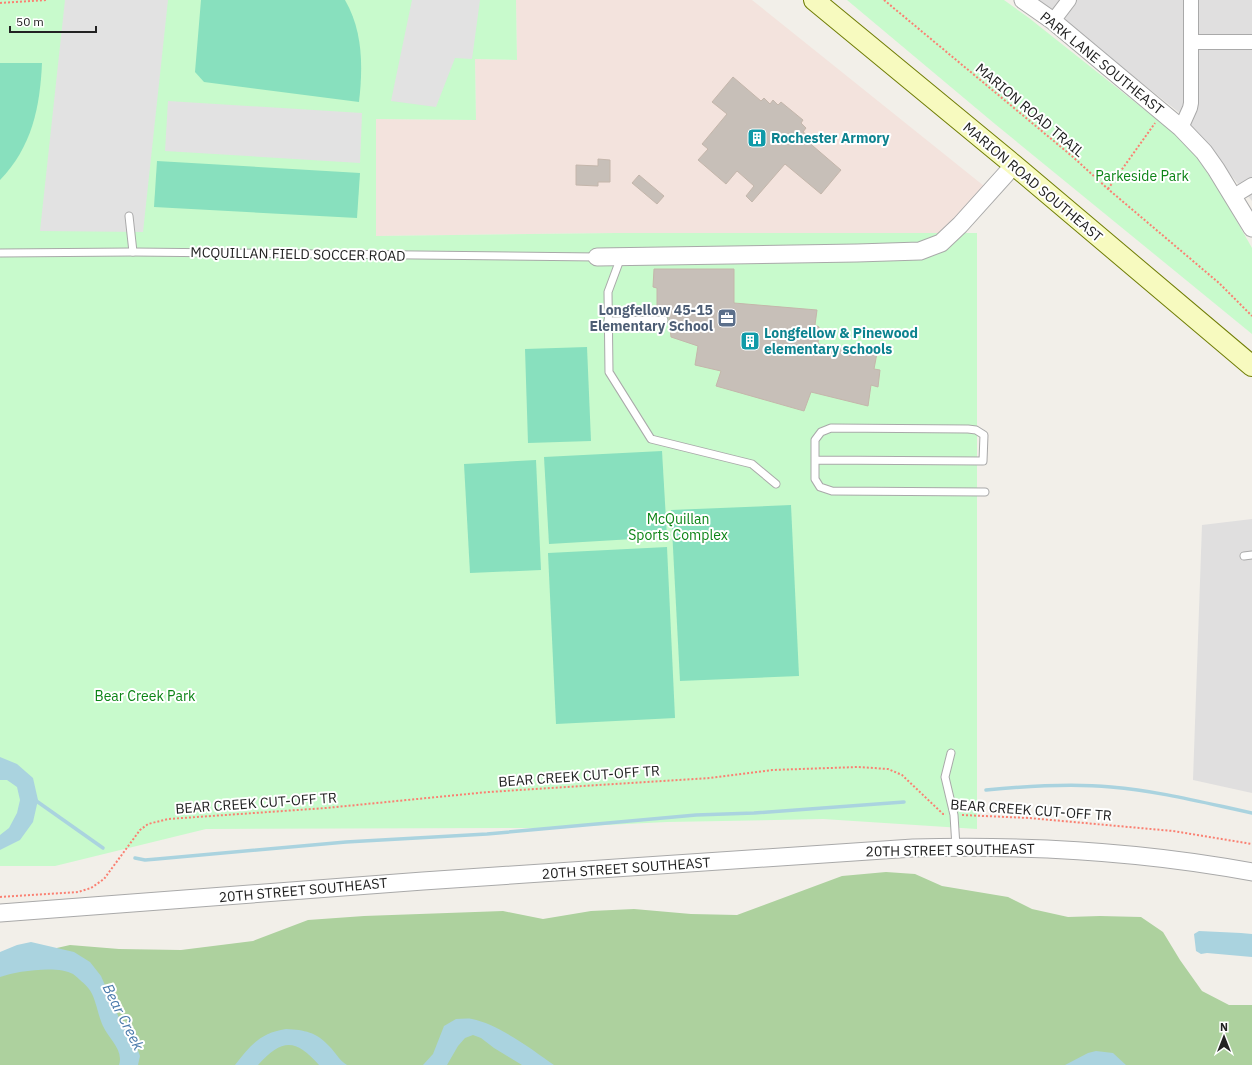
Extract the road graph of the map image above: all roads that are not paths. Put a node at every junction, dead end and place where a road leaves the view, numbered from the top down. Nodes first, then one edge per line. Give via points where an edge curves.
1 (814, 0) edge
2 (1069, 0) edge
3 (1191, 0) edge
4 (1027, 1) edge
5 (1053, 21) junction
6 (1191, 42) junction
7 (1252, 42) edge
8 (1181, 128) junction
9 (1014, 165) junction
10 (1252, 185) edge
11 (1234, 196) junction
12 (129, 216) dead end
13 (1252, 228) edge
14 (133, 252) junction
15 (0, 253) edge
16 (597, 257) joint
17 (621, 257) junction
18 (664, 320) dead end
19 (608, 321) junction
20 (1251, 363) edge
21 (815, 460) junction
22 (776, 484) dead end
23 (985, 492) dead end
24 (1252, 555) edge
25 (1244, 556) dead end
26 (951, 753) dead end
27 (956, 847) junction
28 (1252, 872) edge
29 (0, 913) edge

1 - 9 main road, MARION ROAD SOUTHEAST
2 - 5 street
3 - 6 street
4 - 5 street, PARK LANE SOUTHEAST
5 - 8 street, PARK LANE SOUTHEAST
6 - 7 street
6 - 8 street via 1191,103
8 - 11 street, PARK LANE SOUTHEAST via 1204,152
9 - 17 street via 941,243 920,251
9 - 20 main road, MARION ROAD SOUTHEAST
10 - 11 street
11 - 13 street, PARK LANE SOUTHEAST
12 - 14 lane
14 - 15 lane, MCQUILLAN FIELD SOCCER ROAD
14 - 16 lane, MCQUILLAN FIELD SOCCER ROAD
16 - 17 street
17 - 19 lane via 608,292
18 - 19 lane
19 - 22 lane via 609,372 651,439 752,464
21 - 21 lane via 983,461 984,435 968,429 831,428 821,432 814,440
21 - 23 lane via 815,479 820,487 832,491
24 - 25 lane
26 - 27 lane via 945,777 954,815
27 - 28 street, 20TH STREET SOUTHEAST via 1055,848 1113,852
27 - 29 street, 20TH STREET SOUTHEAST via 423,881

